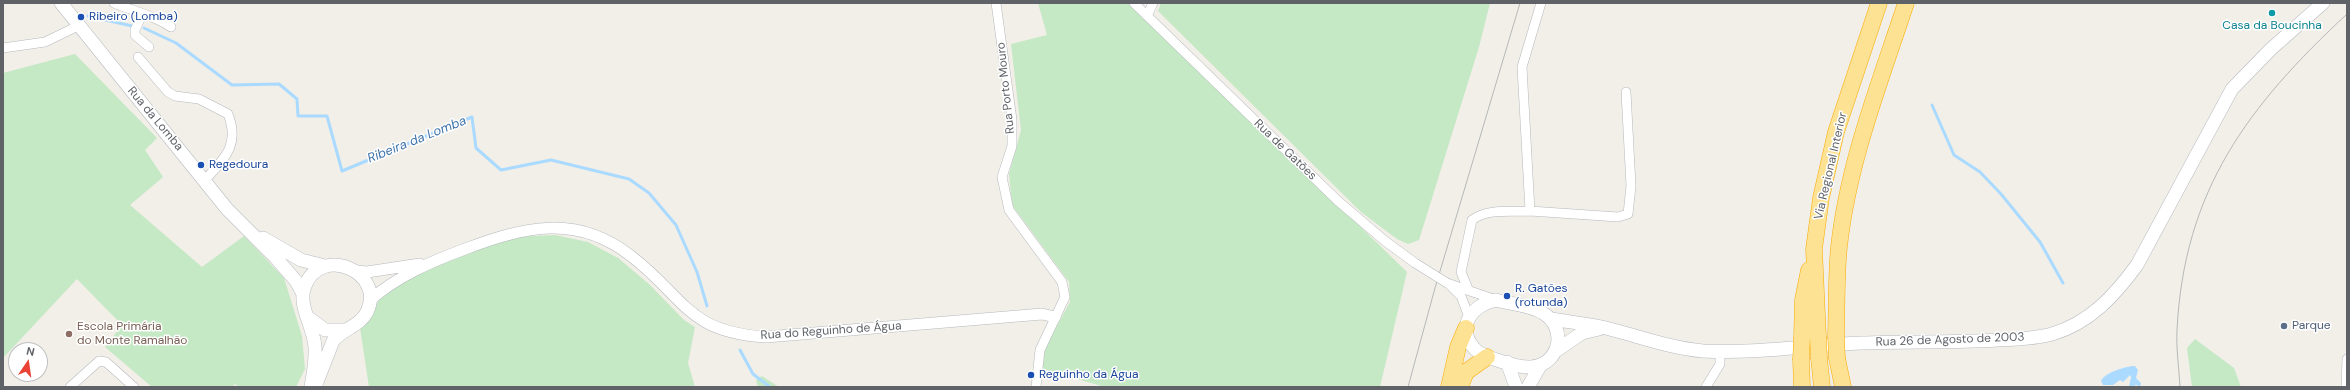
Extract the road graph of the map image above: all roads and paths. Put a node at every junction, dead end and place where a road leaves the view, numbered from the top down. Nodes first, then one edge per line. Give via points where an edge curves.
1 (61, 3) edge
2 (114, 3) edge
3 (996, 3) edge
4 (1134, 3) edge
5 (1153, 3) edge
6 (1541, 3) edge
7 (1880, 3) edge
8 (1906, 3) edge
9 (2323, 3) edge
10 (142, 15) junction
11 (1147, 16) junction
12 (78, 26) junction
13 (171, 26) dead end
14 (149, 47) dead end
15 (3, 48) edge
16 (138, 58) dead end
17 (1626, 92) dead end
18 (205, 180) junction
19 (1530, 211) junction
20 (253, 233) junction
21 (1814, 249) junction
22 (430, 262) junction
23 (325, 266) junction
24 (356, 271) junction
25 (1448, 283) junction
26 (1468, 289) junction
27 (303, 294) junction
28 (370, 300) junction
29 (1496, 300) junction
30 (1055, 317) junction
31 (309, 318) junction
32 (1551, 319) junction
33 (1467, 323) junction
34 (1605, 328) junction
35 (345, 330) junction
36 (1557, 350) junction
37 (1720, 350) junction
38 (1487, 357) junction
39 (1837, 358) junction
40 (2347, 359) edge
41 (1507, 362) junction
42 (1540, 366) junction
43 (70, 387) edge
44 (134, 387) edge
45 (311, 387) edge
46 (315, 387) edge
47 (1036, 387) edge
48 (1449, 387) edge
49 (1460, 387) edge
50 (1516, 387) edge
51 (1528, 387) edge
52 (1706, 387) edge
53 (1802, 387) edge
54 (1822, 387) edge
55 (1838, 387) edge
56 (1843, 387) edge
57 (2346, 387) edge

1 - 12 main road, Rua da Lomba
2 - 10 street
3 - 30 street, Rua Porto Mouro via 1012,120 1012,146 1002,177 1009,210 1062,282 1065,297
4 - 11 street, Rua de Gatões
5 - 11 street
6 - 19 street via 1522,67
7 - 21 highway, Via Regional Interior via 1836,132 1821,198
8 - 39 highway, Via Regional Interior, bridge via 1863,131 1850,184 1839,247
9 - 37 main road, Rua 26 de Agosto de 2003 via 2266,54 2232,89 2138,265 2107,303 2075,325 2053,334 2023,339
10 - 13 street via 155,17
10 - 14 street via 135,35
11 - 25 street, Rua de Gatões, bridge via 1338,201 1384,241
12 - 15 street via 45,42
12 - 18 main road, Rua da Lomba
16 - 18 street via 168,92 175,96 199,99 228,114 233,128 233,144
17 - 19 street via 1631,186 1628,214 1618,217
18 - 20 main road, Rua da Lomba via 227,209
19 - 26 street via 1491,212 1478,215 1472,220 1461,272
20 - 23 main road, Rua da Lomba via 301,260
20 - 27 main road, Rua da Lomba via 296,281
21 - 53 highway, bridge via 1803,300
21 - 54 highway, Via Regional Interior, bridge
22 - 24 street, Rua do Reguinho de Água
22 - 28 street, Rua do Reguinho de Água via 385,288
22 - 30 street, Rua do Reguinho de Água via 521,230 547,227 576,231 613,244 631,256 691,314 703,322 720,330 751,336 766,337 1042,314
23 - 24 main road via 341,265
23 - 27 main road via 310,277
24 - 28 main road via 369,289
25 - 26 street, Rua de Gatões
25 - 33 street, Rua de Gatões via 1461,296
26 - 29 street, Rua de Gatões
27 - 31 main road via 305,311
28 - 35 main road via 362,319
29 - 32 main road via 1542,312
29 - 33 main road via 1480,305
30 - 47 street, Rua Porto Mouro via 1040,350
31 - 35 main road via 325,330
31 - 45 main road via 315,347
32 - 34 main road, Rua 26 de Agosto de 2003
32 - 36 main road via 1557,328
33 - 38 main road via 1468,340 1474,349
33 - 48 highway via 1458,347
34 - 36 main road, Rua 26 de Agosto de 2003 via 1582,333
34 - 37 main road, Rua 26 de Agosto de 2003 via 1680,347 1704,351
35 - 46 main road via 329,348
36 - 42 main road
37 - 52 street via 1720,364
38 - 41 main road
38 - 49 highway via 1466,372
39 - 55 highway
39 - 56 highway
40 - 57 street
41 - 42 main road via 1529,367
41 - 50 main road
42 - 51 main road
43 - 44 street via 99,361 106,362

